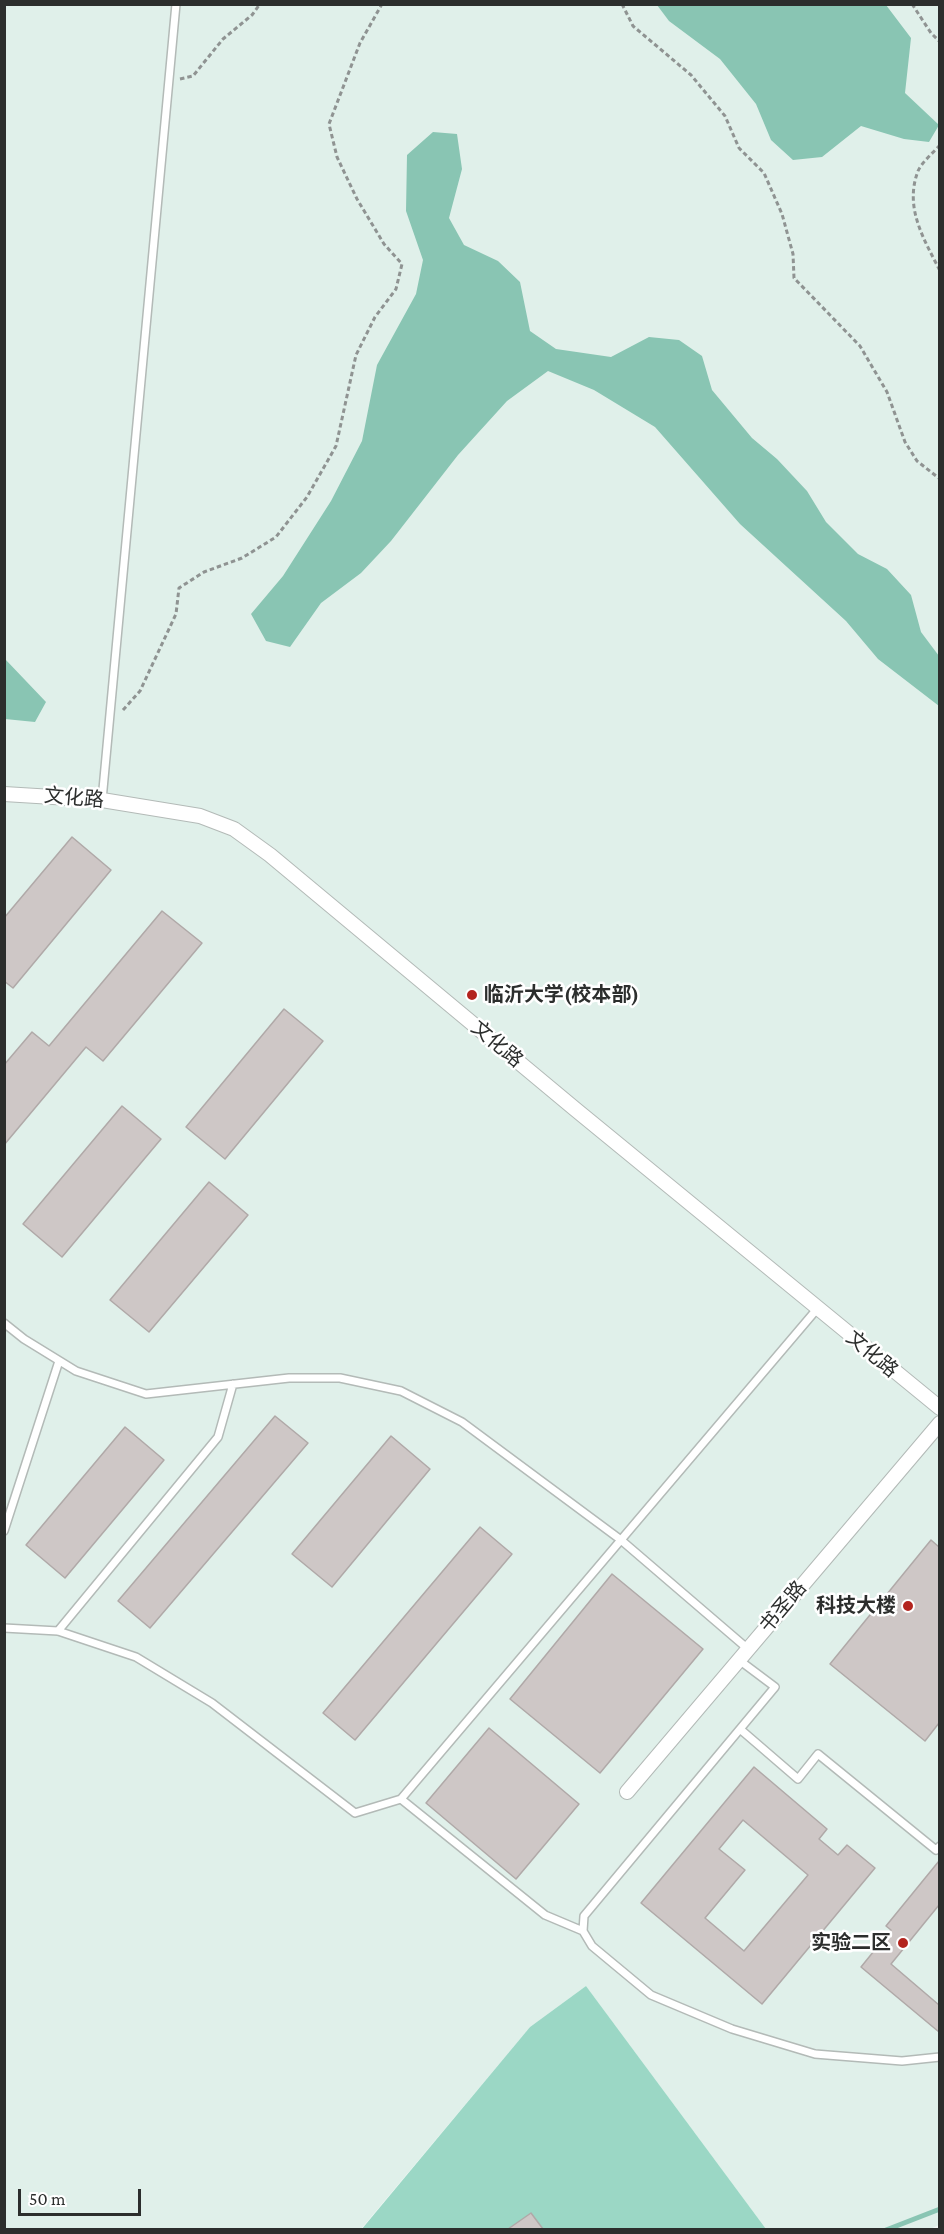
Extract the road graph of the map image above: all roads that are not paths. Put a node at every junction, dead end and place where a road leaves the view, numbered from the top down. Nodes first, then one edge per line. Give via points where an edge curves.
1 (176, 4) edge
2 (4, 794) edge
3 (102, 800) junction
4 (817, 1309) junction
5 (6, 1326) edge
6 (59, 1361) junction
7 (233, 1384) junction
8 (939, 1408) edge
9 (939, 1423) edge
10 (4, 1531) edge
11 (621, 1540) junction
12 (4, 1628) edge
13 (58, 1631) junction
14 (743, 1654) junction
15 (740, 1730) junction
16 (627, 1792) dead end
17 (401, 1800) junction
18 (939, 1846) edge
19 (583, 1931) junction
20 (939, 2057) edge

1 - 3 lane
2 - 3 street, 文化路
3 - 4 street, 文化路 via 200,816 234,829
4 - 8 street, 文化路
4 - 11 lane
5 - 6 lane
6 - 7 lane via 76,1371 146,1394
6 - 10 lane
7 - 11 lane via 340,1378 401,1391 462,1422
7 - 13 lane via 218,1437
9 - 14 street, 书圣路
11 - 14 lane
11 - 17 lane
12 - 13 lane
13 - 17 lane via 136,1657 212,1703 355,1813
14 - 15 lane via 775,1688
14 - 16 street, 书圣路
15 - 18 lane via 798,1779 818,1754 936,1850
15 - 19 lane via 584,1916
17 - 19 lane via 545,1915
19 - 20 lane via 592,1947 651,1995 732,2029 815,2054 902,2061

